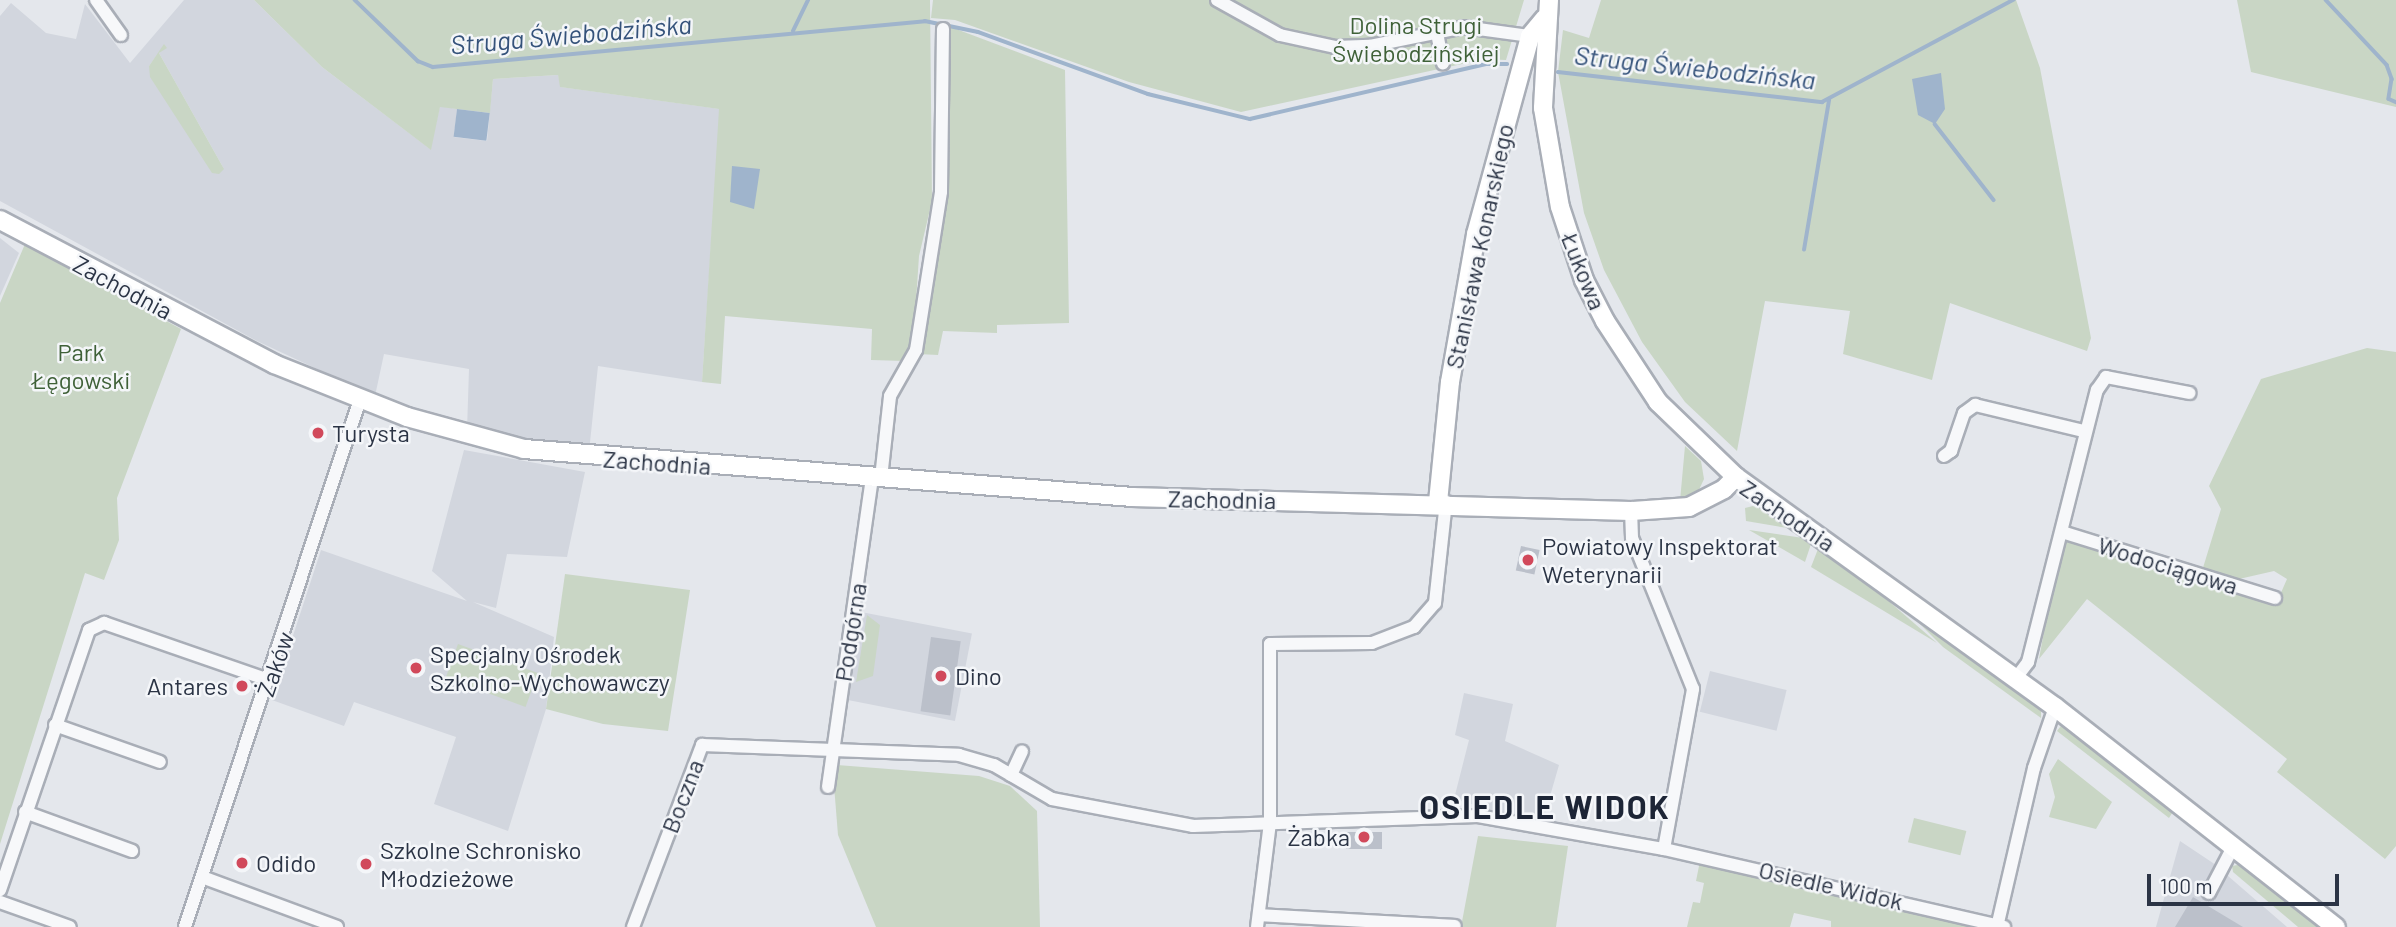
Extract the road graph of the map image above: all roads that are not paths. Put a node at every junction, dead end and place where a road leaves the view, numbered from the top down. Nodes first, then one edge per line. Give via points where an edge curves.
1 (96, 0) edge
2 (1217, 0) edge
3 (1547, 9) edge
4 (943, 29) dead end
5 (1437, 33) junction
6 (121, 35) dead end
7 (1530, 36) junction
8 (1443, 63) dead end
9 (0, 220) edge
10 (2189, 393) dead end
11 (360, 399) junction
12 (2083, 431) junction
13 (1944, 456) dead end
14 (1736, 477) junction
15 (877, 478) junction
16 (1442, 502) junction
17 (1631, 511) junction
18 (2062, 533) junction
19 (2275, 598) dead end
20 (2016, 678) junction
21 (269, 680) junction
22 (2055, 706) junction
23 (55, 725) junction
24 (1022, 751) dead end
25 (830, 752) junction
26 (160, 762) dead end
27 (1011, 775) junction
28 (828, 787) dead end
29 (25, 812) junction
30 (1270, 823) junction
31 (2233, 847) junction
32 (1664, 849) junction
33 (132, 851) dead end
34 (202, 877) junction
35 (0, 890) edge
36 (2209, 893) dead end
37 (0, 902) edge
38 (1258, 921) edge
39 (1455, 926) edge
40 (2000, 926) edge
41 (70, 927) edge
42 (185, 927) edge
43 (337, 927) edge
44 (633, 927) edge
45 (2336, 927) edge

1 - 6 street
2 - 5 street via 1280,35 1320,45 1370,46
3 - 7 street, Stanisława Konarskiego
3 - 14 street, Łukowa via 1542,77 1547,137 1560,207 1584,280 1658,402
4 - 15 street, Podgórna via 942,192 916,350 887,410
5 - 7 street via 1479,27
5 - 8 street
7 - 16 street, Stanisława Konarskiego via 1476,234 1450,382
9 - 11 street, Zachodnia via 226,341
10 - 12 street via 2106,377 2087,409
11 - 15 street, Zachodnia via 463,436 524,449
11 - 21 street, Żaków
12 - 13 street via 1975,405 1964,412 1951,451
12 - 18 street
14 - 17 street, Zachodnia via 1724,489 1689,507
14 - 20 street, Zachodnia
15 - 16 street, Zachodnia via 1178,499
15 - 25 street, Podgórna
16 - 17 street, Zachodnia
16 - 30 street via 1435,603 1425,619 1404,633 1372,643 1270,644
17 - 32 street via 1632,538 1693,689
18 - 19 street, Wodociągowa
18 - 20 street via 2028,662
20 - 22 street, Zachodnia
21 - 23 street via 104,623 85,635
21 - 34 street, Żaków
22 - 31 street, Zachodnia
22 - 40 street, Osiedle Widok via 2034,768
23 - 26 street
23 - 29 street
24 - 27 street
25 - 27 street, Osiedle Widok via 959,755
25 - 28 street, Podgórna
25 - 44 street, Boczna via 702,745
27 - 30 street, Osiedle Widok via 1078,806 1193,826
29 - 33 street
29 - 35 street
30 - 32 street, Osiedle Widok via 1478,816
30 - 38 street
31 - 36 street
31 - 45 street, Zachodnia
32 - 40 street, Osiedle Widok
34 - 42 street, Żaków
34 - 43 street
37 - 41 street
38 - 39 street

